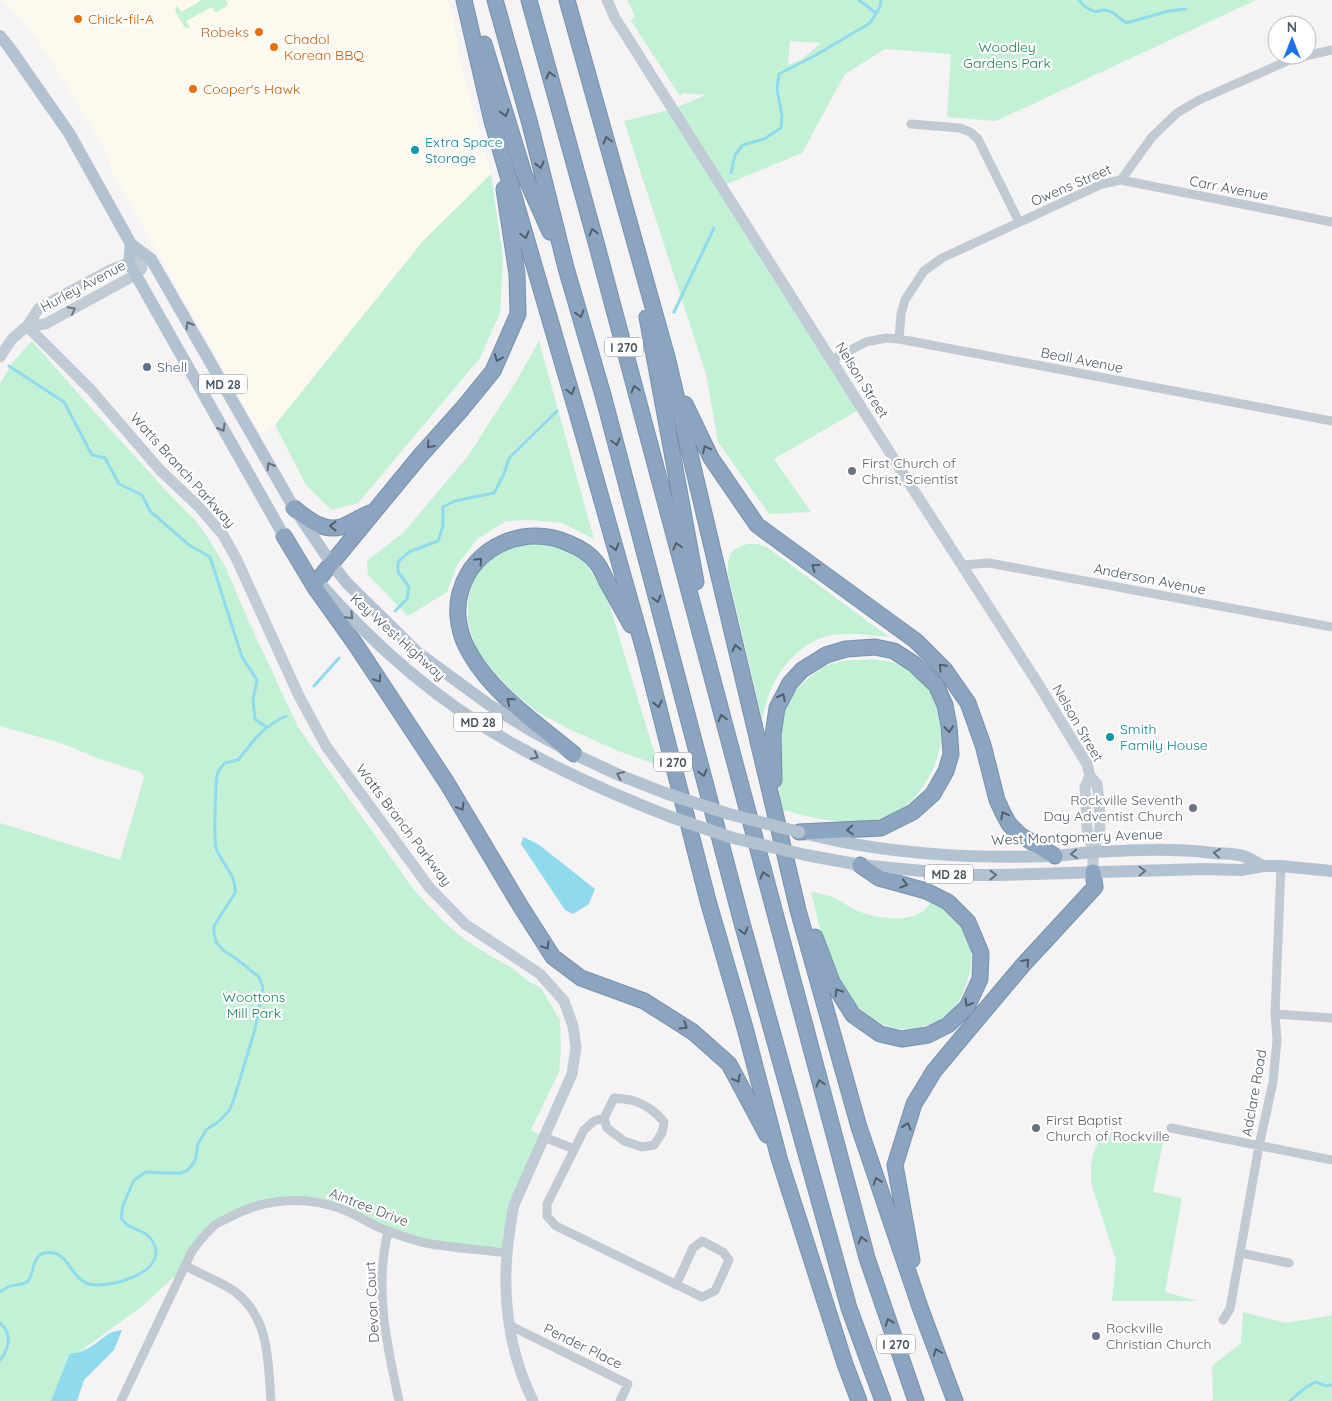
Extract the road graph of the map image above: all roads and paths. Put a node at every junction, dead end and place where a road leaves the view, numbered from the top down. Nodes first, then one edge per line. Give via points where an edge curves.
1 (464, 0) edge
2 (470, 0) edge
3 (495, 0) edge
4 (529, 0) edge
5 (567, 0) edge
6 (607, 0) edge
7 (0, 36) edge
8 (1332, 50) edge
9 (492, 121) junction
10 (910, 124) dead end
11 (1121, 180) junction
12 (620, 186) junction
13 (1019, 222) junction
14 (1332, 222) edge
15 (131, 244) junction
16 (152, 259) junction
17 (129, 263) junction
18 (566, 268) junction
19 (135, 275) junction
20 (27, 326) junction
21 (899, 339) junction
22 (0, 357) edge
23 (831, 360) junction
24 (672, 375) junction
25 (1332, 421) edge
26 (294, 508) junction
27 (374, 512) junction
28 (284, 536) junction
29 (331, 563) junction
30 (962, 565) junction
31 (317, 581) junction
32 (1332, 627) edge
33 (644, 650) junction
34 (716, 695) junction
35 (574, 754) junction
36 (776, 814) junction
37 (671, 818) joint
38 (799, 832) junction
39 (1093, 852) junction
40 (1055, 856) junction
41 (860, 865) junction
42 (1263, 866) junction
43 (1281, 866) junction
44 (1332, 871) edge
45 (1094, 872) junction
46 (792, 884) junction
47 (1275, 1014) junction
48 (1332, 1018) edge
49 (604, 1118) junction
50 (1171, 1128) dead end
51 (544, 1137) junction
52 (1260, 1146) junction
53 (574, 1149) junction
54 (779, 1158) junction
55 (1332, 1160) edge
56 (388, 1232) junction
57 (1240, 1253) junction
58 (507, 1254) junction
59 (1289, 1263) dead end
60 (186, 1266) junction
61 (676, 1285) junction
62 (921, 1310) junction
63 (1223, 1320) dead end
64 (509, 1325) junction
65 (121, 1401) edge
66 (271, 1401) edge
67 (399, 1401) edge
68 (533, 1401) edge
69 (620, 1401) edge
70 (859, 1401) edge
71 (883, 1401) edge
72 (916, 1401) edge
73 (955, 1401) edge

1 - 9 highway, I 270
2 -> 18 highway via 524,174
3 -> 18 highway, I 270
34 -> 4 highway, I 270
12 -> 5 highway, I 270
6 - 23 street, Nelson Street via 615,18
7 - 15 main road, West Montgomery Avenue / MD 28 via 69,133
8 - 11 street, Owens Street via 1292,58 1177,113 1152,137
9 -> 27 highway via 518,274 518,314 493,371
9 -> 33 highway, I 270
10 - 13 street via 960,128 970,132 978,140
11 - 13 street, Owens Street via 1102,184
11 - 14 street, Carr Avenue
12 - 24 highway, I 270
12 - 34 highway
13 - 21 street, Owens Street via 942,258 924,271 905,300
15 - 16 main road, West Montgomery Avenue / MD 28
15 - 17 main road
16 - 17 street, Hurley Avenue
16 - 19 street, Hurley Avenue
26 -> 16 main road, West Montgomery Avenue / MD 28
17 - 19 main road, MD 28
17 - 20 street, Hurley Avenue via 39,308
18 -> 71 highway, I 270 via 603,395 742,923 847,1298
20 -> 19 street, Hurley Avenue via 46,324
19 -> 28 main road, MD 28
20 - 22 street, Hurley Avenue via 12,339
20 - 51 street, Watts Branch Parkway via 223,535 326,746 429,887 465,924 540,974 564,1001 576,1047 572,1074
21 - 23 street, Beall Avenue via 866,342
21 - 25 street, Beall Avenue
23 - 30 street, Nelson Street
36 -> 24 highway, I 270
40 -> 24 highway via 1020,835 1002,813 968,703 945,670 916,640 756,524 710,458
27 -> 26 highway via 341,527 329,528 316,524
26 - 29 main road, West Montgomery Avenue / MD 28
27 - 29 highway
28 - 31 main road, Key West Highway / MD 28
28 -> 54 highway via 314,586 447,783 553,957 581,978 644,1001 693,1032 729,1064
29 - 31 highway
29 - 35 main road, West Montgomery Avenue / MD 28 via 417,652 488,704
30 - 32 street, Anderson Avenue via 988,563
30 - 39 street, Nelson Street via 1068,732 1097,784 1100,829
31 -> 37 main road, Key West Highway / MD 28 via 423,684 472,719 597,787
35 -> 33 highway via 496,690 471,656 459,624 460,590 466,577 487,552 504,542 534,535 552,536 567,542 596,562
33 -> 54 highway, I 270 via 708,901
72 -> 34 highway, I 270 via 867,1258
38 -> 35 main road, West Montgomery Avenue / MD 28, bridge via 665,793
36 -> 38 highway via 772,735 777,708 790,683 802,670 826,654 846,649 885,649 914,664 936,685 945,705 949,726 951,754 933,794 913,812 882,828
36 - 46 highway, I 270
37 - 41 main road, West Montgomery Avenue / MD 28, bridge via 733,838
38 - 40 main road, West Montgomery Avenue / MD 28 via 861,845 922,852
39 -> 40 main road, West Montgomery Avenue / MD 28
42 -> 39 main road, West Montgomery Avenue / MD 28 via 1242,856 1201,851
39 - 45 street, Nelson Street
41 -> 45 main road, West Montgomery Avenue / MD 28 via 965,875
41 -> 46 highway via 879,878 926,891 948,902 968,922 981,953 980,979 967,1007 948,1025 928,1036 902,1039 880,1034 853,1016 832,982
42 - 43 main road, West Montgomery Avenue / MD 28
45 -> 42 main road, West Montgomery Avenue / MD 28 via 1242,870
43 - 44 main road, West Montgomery Avenue / MD 28
43 - 47 street, Adclare Road
62 -> 45 highway via 895,1165 914,1104 934,1071 964,1035 1095,887
62 -> 46 highway, I 270 via 859,1128
47 - 48 street
47 - 52 street, Adclare Road via 1277,1040 1273,1082
49 - 49 street via 614,1098 634,1100 652,1110 664,1122 662,1133 654,1145 642,1147 624,1141 607,1128
49 - 53 street via 594,1121 584,1130
50 - 52 street
51 - 53 street
51 - 58 street, Watts Branch Parkway via 514,1206
52 - 55 street
52 - 57 street, Adclare Road
53 - 61 street via 546,1204 547,1216 556,1226
54 - 70 highway, I 270
56 - 58 street, Aintree Drive via 429,1244
56 - 60 street, Aintree Drive via 340,1208 301,1200 280,1200 237,1213 216,1225 200,1240
56 - 67 street, Devon Court via 382,1269 384,1328
57 - 59 street
57 - 63 street, Adclare Road via 1230,1309
58 - 64 street, Watts Branch Parkway via 505,1280
60 - 65 street, Aintree Drive
60 - 66 street via 234,1292 260,1323 267,1348
61 - 61 street via 693,1248 702,1241 723,1252 729,1260 714,1292 702,1298
73 -> 62 highway, I 270
64 - 68 street, Watts Branch Parkway via 518,1363
64 - 69 street, Pender Place via 628,1384

